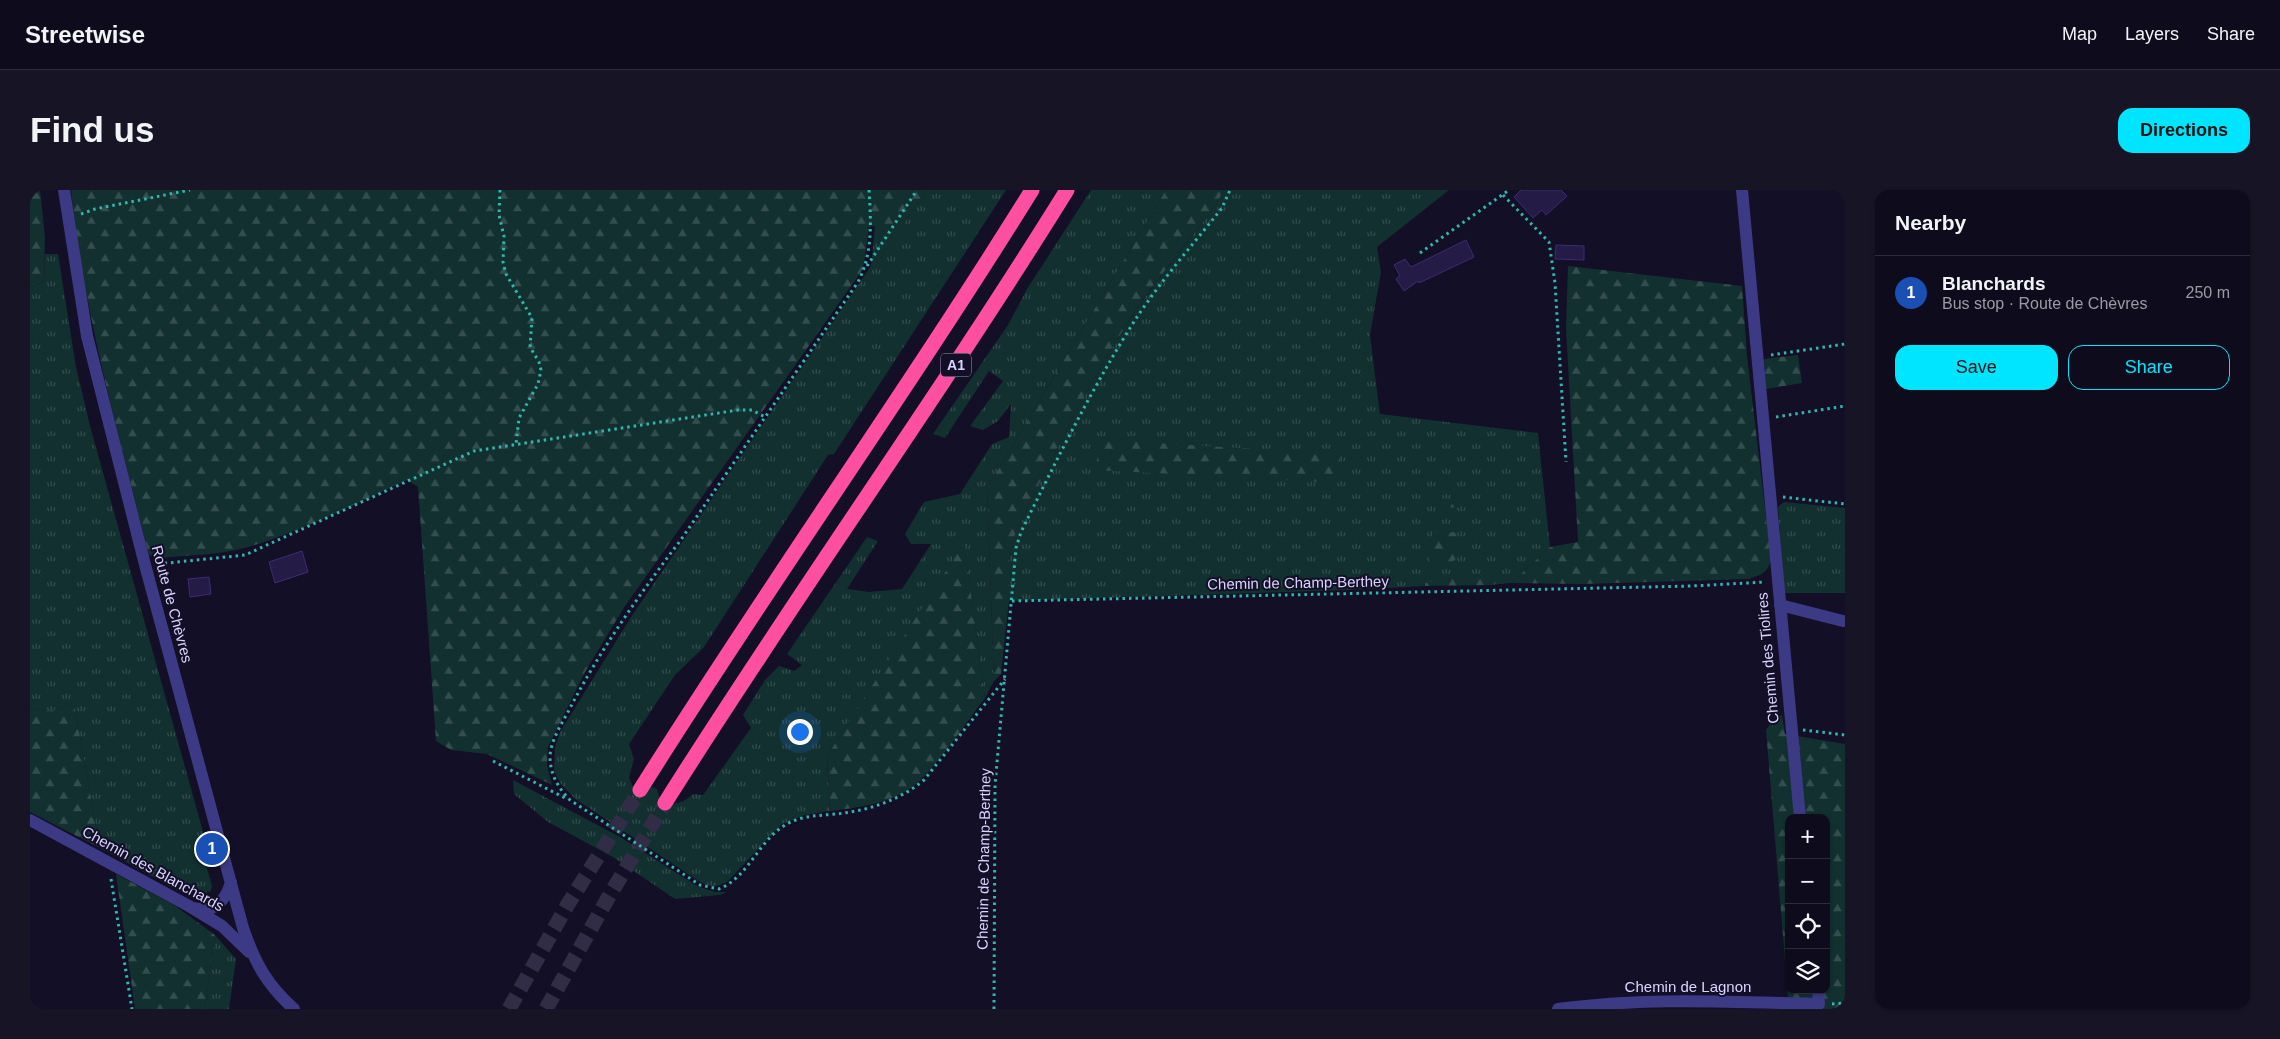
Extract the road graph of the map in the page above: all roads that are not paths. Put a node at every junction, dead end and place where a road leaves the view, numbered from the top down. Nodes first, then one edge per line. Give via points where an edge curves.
1 (64, 190) edge
2 (1032, 190) edge
3 (1067, 190) edge
4 (1742, 190) edge
5 (1780, 605) junction
6 (1843, 621) dead end
7 (640, 790) tunnel mouth
8 (665, 803) tunnel mouth
9 (1800, 814) edge
10 (30, 820) edge
11 (231, 880) junction
12 (190, 906) junction
13 (252, 956) junction
14 (1818, 994) edge
15 (294, 1009) edge
16 (1558, 1009) edge

1 - 11 street, Route de Chèvres via 87,336 145,566
2 - 7 highway, A1 via 968,295
3 - 8 highway, A1
4 - 5 street, Chemin des Tiolires
5 - 6 street
5 - 9 street, Chemin des Tiolires
10 - 12 street, Chemin des Blanchards
11 - 12 street via 225,897 212,909
11 - 13 street, Route de Chèvres
12 - 13 street, Chemin des Blanchards via 222,926
13 - 15 street, Route de Chèvres via 271,986
14 - 16 street, Chemin de Lagnon via 1819,1004 1647,1002

